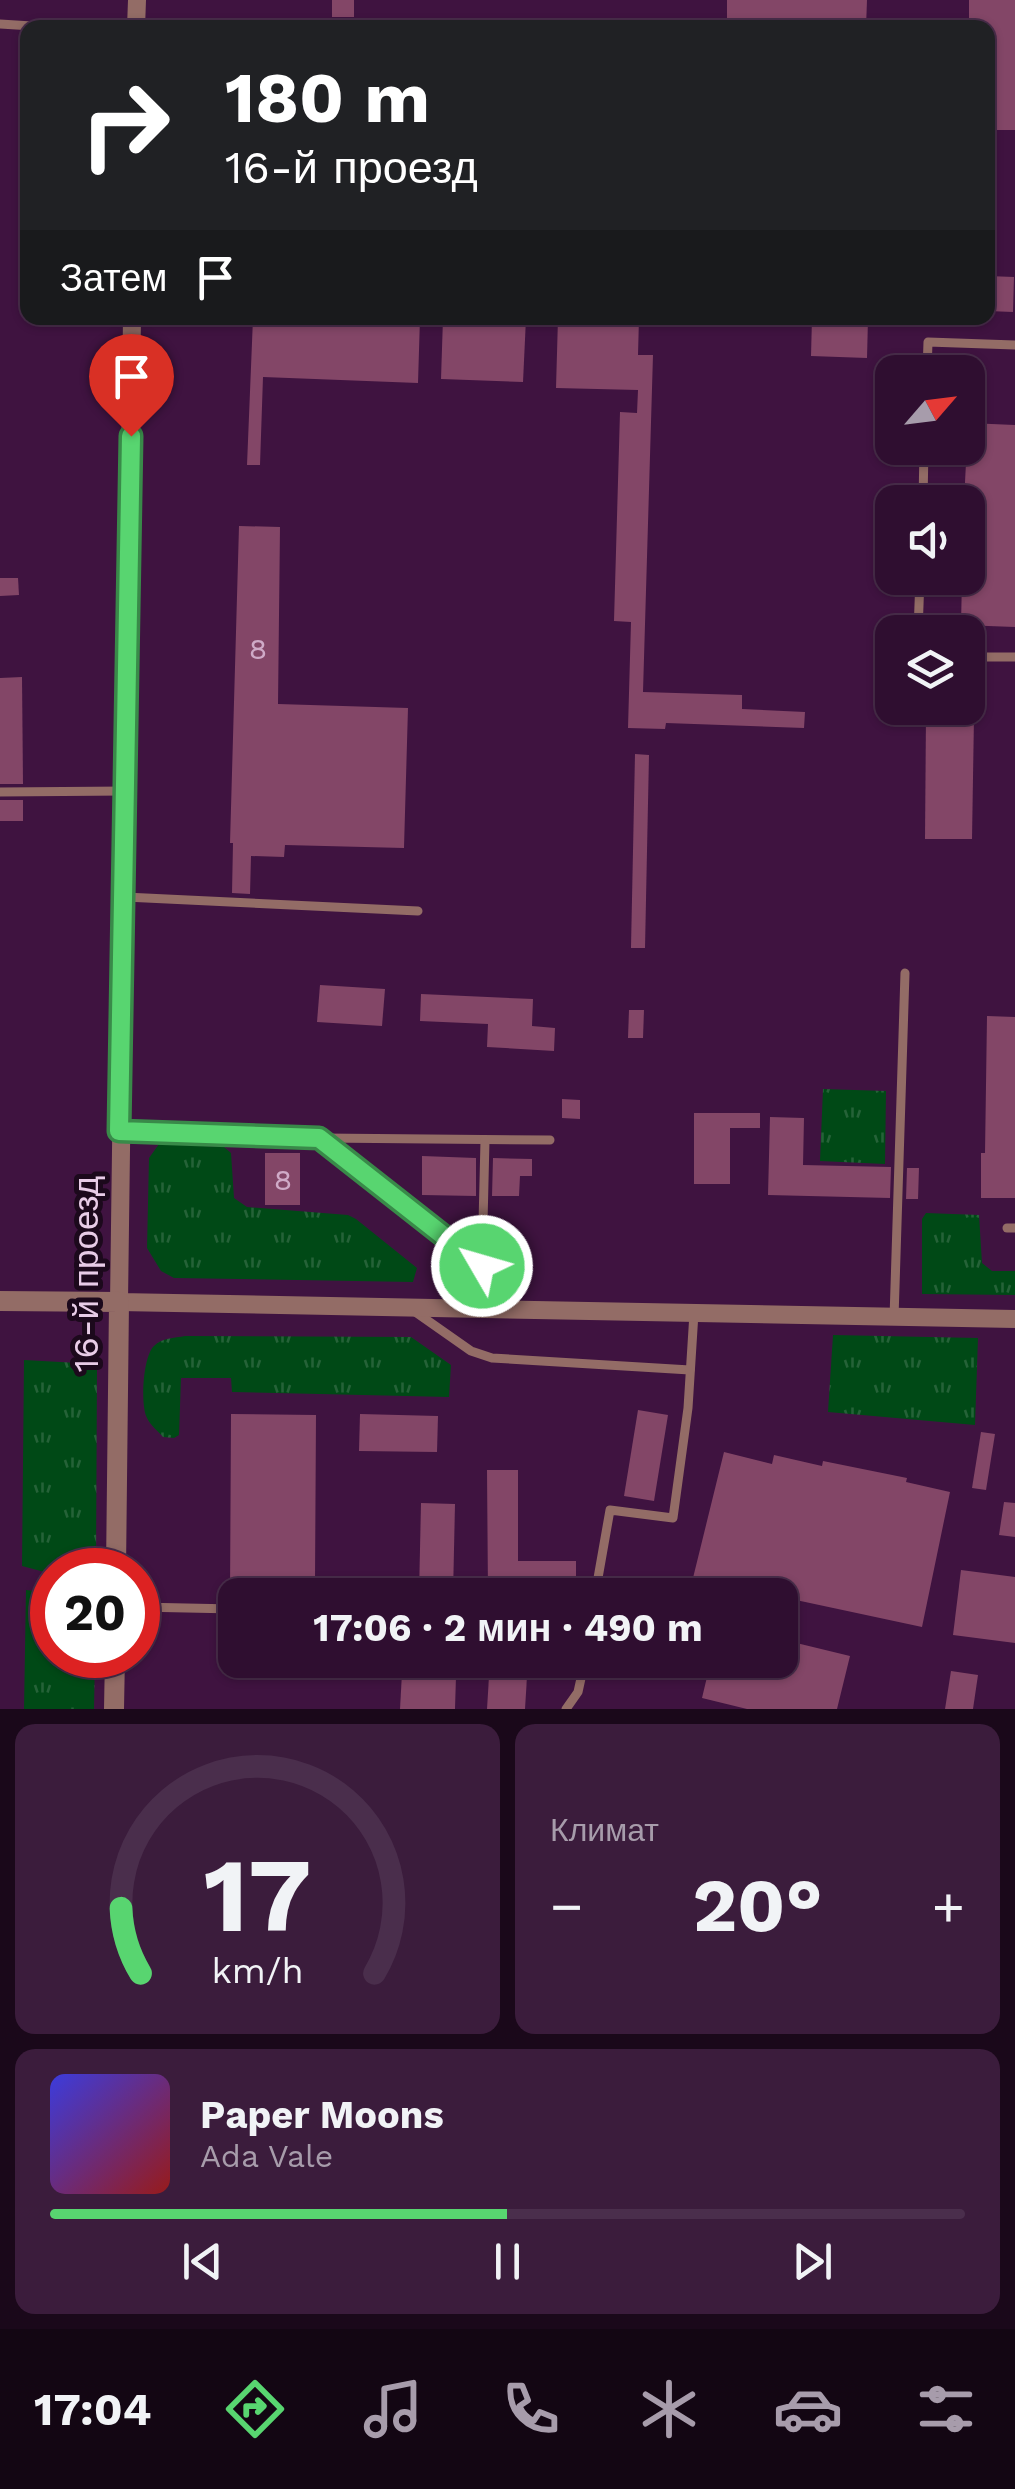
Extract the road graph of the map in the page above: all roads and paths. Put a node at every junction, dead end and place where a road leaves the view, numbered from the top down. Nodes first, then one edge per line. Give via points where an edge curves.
1 (132, 325) edge
2 (1015, 345) edge
3 (928, 355) edge
4 (985, 657) edge
5 (1015, 657) edge
6 (126, 791) junction
7 (0, 792) edge
8 (124, 897) junction
9 (418, 911) dead end
10 (905, 973) dead end
11 (119, 1131) junction
12 (319, 1138) junction
13 (485, 1140) junction
14 (550, 1140) dead end
15 (482, 1266) junction
16 (0, 1300) edge
17 (119, 1302) junction
18 (408, 1306) junction
19 (482, 1309) junction
20 (694, 1313) junction
21 (894, 1318) junction
22 (1015, 1319) edge
23 (690, 1370) junction
24 (116, 1548) edge
25 (597, 1578) edge
26 (160, 1607) edge
27 (218, 1609) edge
28 (115, 1678) edge
29 (581, 1678) edge
30 (114, 1709) edge
31 (566, 1709) edge

1 - 6 street, 16-й проезд
2 - 3 lane via 928,342
4 - 5 lane
6 - 7 lane
6 - 8 street, 16-й проезд
8 - 9 lane
8 - 11 street, 16-й проезд
10 - 21 lane
11 - 12 lane
11 - 17 street, 16-й проезд
12 - 13 lane
12 - 15 lane
13 - 14 lane
13 - 15 lane
15 - 19 lane
16 - 17 street
17 - 18 street
17 - 24 street, 16-й проезд
18 - 19 street
18 - 23 lane via 471,1351 492,1358
19 - 20 street
20 - 21 street
20 - 23 lane
21 - 22 street
23 - 25 lane via 673,1518 610,1510
26 - 27 lane
28 - 30 street
29 - 31 lane

